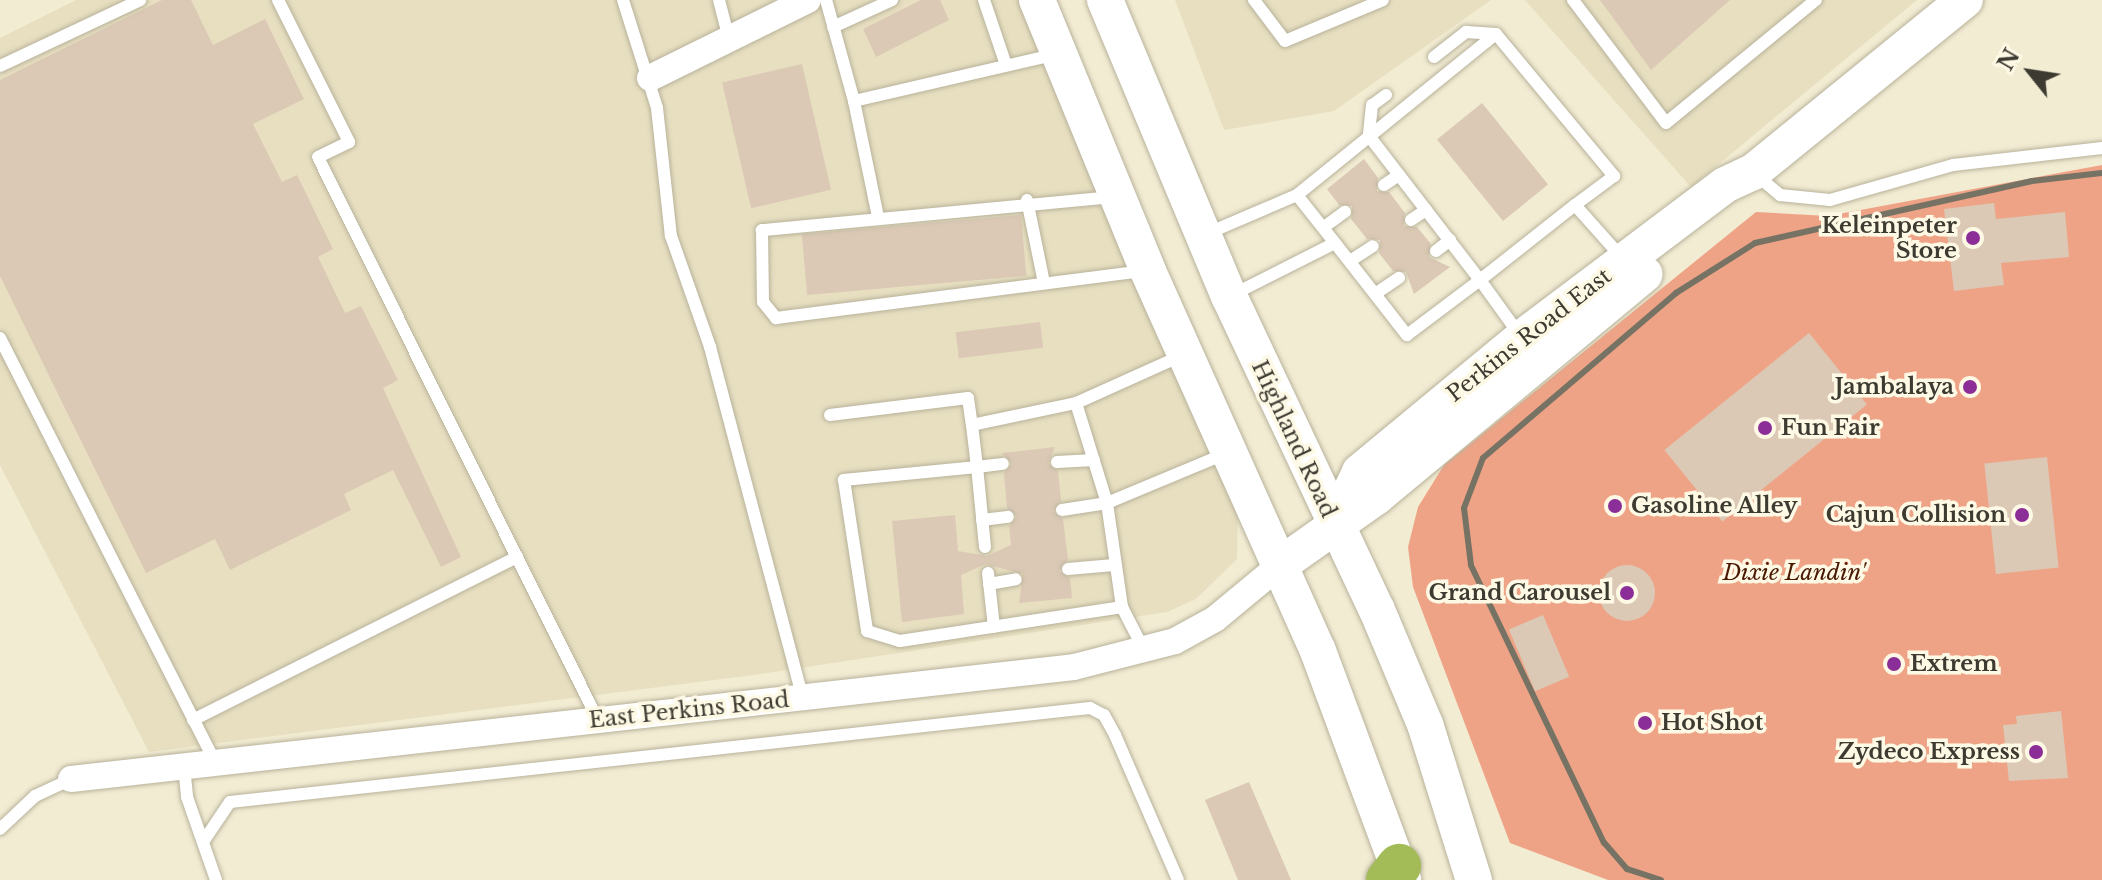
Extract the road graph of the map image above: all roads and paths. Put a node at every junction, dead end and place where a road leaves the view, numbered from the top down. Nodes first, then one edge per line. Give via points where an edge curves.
1 (140, 0) edge
2 (278, 0) edge
3 (623, 0) edge
4 (719, 0) edge
5 (808, 0) edge
6 (826, 0) edge
7 (892, 0) edge
8 (984, 0) edge
9 (1037, 0) edge
10 (1105, 0) edge
11 (1254, 0) edge
12 (1383, 0) edge
13 (1816, 0) edge
14 (1965, 0) edge
15 (1578, 2) edge
16 (833, 27) junction
17 (1496, 34) junction
18 (729, 39) junction
19 (1058, 54) junction
20 (1434, 57) dead end
21 (1006, 65) junction
22 (0, 66) edge
23 (650, 78) junction
24 (1386, 95) dead end
25 (854, 101) junction
26 (1369, 136) junction
27 (2102, 148) edge
28 (1753, 172) junction
29 (1399, 175) junction
30 (1384, 185) dead end
31 (1297, 195) junction
32 (1116, 197) junction
33 (1027, 200) junction
34 (1575, 205) junction
35 (1426, 210) junction
36 (1345, 212) dead end
37 (878, 217) junction
38 (1411, 220) dead end
39 (1324, 227) junction
40 (1206, 234) junction
41 (1450, 240) junction
42 (1335, 243) junction
43 (1373, 246) dead end
44 (1436, 251) dead end
45 (1624, 260) junction
46 (1350, 261) junction
47 (1148, 271) junction
48 (1399, 278) dead end
49 (1480, 280) junction
50 (1044, 283) junction
51 (1375, 294) junction
52 (1229, 296) junction
53 (0, 338) edge
54 (1522, 338) junction
55 (1186, 353) junction
56 (1076, 403) junction
57 (830, 415) dead end
58 (972, 425) junction
59 (1229, 453) junction
60 (1094, 460) junction
61 (1057, 462) dead end
62 (1003, 464) dead end
63 (977, 467) junction
64 (1107, 503) junction
65 (1062, 510) dead end
66 (1008, 517) dead end
67 (982, 520) junction
68 (1334, 526) junction
69 (985, 547) dead end
70 (517, 557) junction
71 (1114, 565) junction
72 (1280, 565) junction
73 (1068, 569) dead end
74 (1016, 579) dead end
75 (1122, 607) junction
76 (994, 627) junction
77 (1144, 650) junction
78 (803, 698) junction
79 (193, 720) junction
80 (598, 720) junction
81 (216, 763) junction
82 (184, 767) junction
83 (71, 779) joint
84 (0, 829) edge
85 (203, 842) junction
86 (1397, 875) edge
87 (216, 880) edge
88 (1178, 880) edge
89 (1474, 880) edge

1 - 22 lane
2 - 70 lane via 349,142 318,157
3 - 23 lane
4 - 18 lane
5 - 18 street
6 - 16 lane
7 - 16 lane
8 - 21 lane
9 - 19 main road
10 - 40 main road, Highland Road
11 - 12 lane via 1285,41
13 - 15 lane via 1666,123
14 - 28 main road, Perkins Road East
16 - 25 lane
17 - 20 lane via 1466,32
17 - 26 lane
17 - 34 lane via 1614,176
18 - 23 street
19 - 21 lane
19 - 32 main road
21 - 25 lane
23 - 78 lane via 671,236 710,347
24 - 26 lane via 1372,105
25 - 37 lane
26 - 29 lane
26 - 31 lane
27 - 28 lane via 1953,165 1830,200 1780,195
28 - 45 main road, Perkins Road East
28 - 68 main road, Perkins Road East via 1738,199
29 - 30 lane
29 - 35 lane
31 - 39 lane
31 - 40 lane
32 - 33 lane via 1045,208
32 - 47 main road
33 - 37 lane
33 - 50 lane
34 - 45 lane
34 - 49 lane
35 - 38 lane
35 - 41 lane
36 - 39 lane
37 - 50 lane via 762,230 763,302 776,318
39 - 42 lane
40 - 52 main road, Highland Road
41 - 44 lane
41 - 49 lane
42 - 46 lane
42 - 52 lane
43 - 46 lane
45 - 54 main road, Perkins Road East
46 - 51 lane
47 - 50 lane
47 - 55 main road
48 - 51 lane
49 - 51 lane via 1407,335
49 - 54 lane
52 - 68 main road, Highland Road
53 - 79 lane
54 - 68 main road, Perkins Road East via 1360,472
55 - 56 lane
55 - 59 main road
56 - 58 lane
56 - 60 lane
57 - 58 lane via 968,398
58 - 63 lane
59 - 64 lane
59 - 72 main road
60 - 61 lane
60 - 64 lane
62 - 63 lane
63 - 67 lane
63 - 76 lane via 844,480 850,554 867,631 900,641
64 - 65 lane
64 - 71 lane
66 - 67 lane
67 - 69 lane
68 - 72 main road, Perkins Road East
68 - 89 main road, Highland Road via 1425,724
70 - 79 lane
70 - 80 lane
71 - 73 lane
71 - 75 lane
72 - 77 street, East Perkins Road via 1215,619
72 - 86 main road
74 - 76 lane via 988,578
75 - 76 lane
75 - 77 lane
77 - 78 street, East Perkins Road via 1074,667
78 - 80 street, East Perkins Road
79 - 81 lane
80 - 81 street, East Perkins Road
81 - 82 street, East Perkins Road
82 - 83 street, East Perkins Road
82 - 85 lane
83 - 84 lane via 35,796
85 - 87 lane
85 - 88 lane via 230,802 1090,708 1104,715 1115,735

